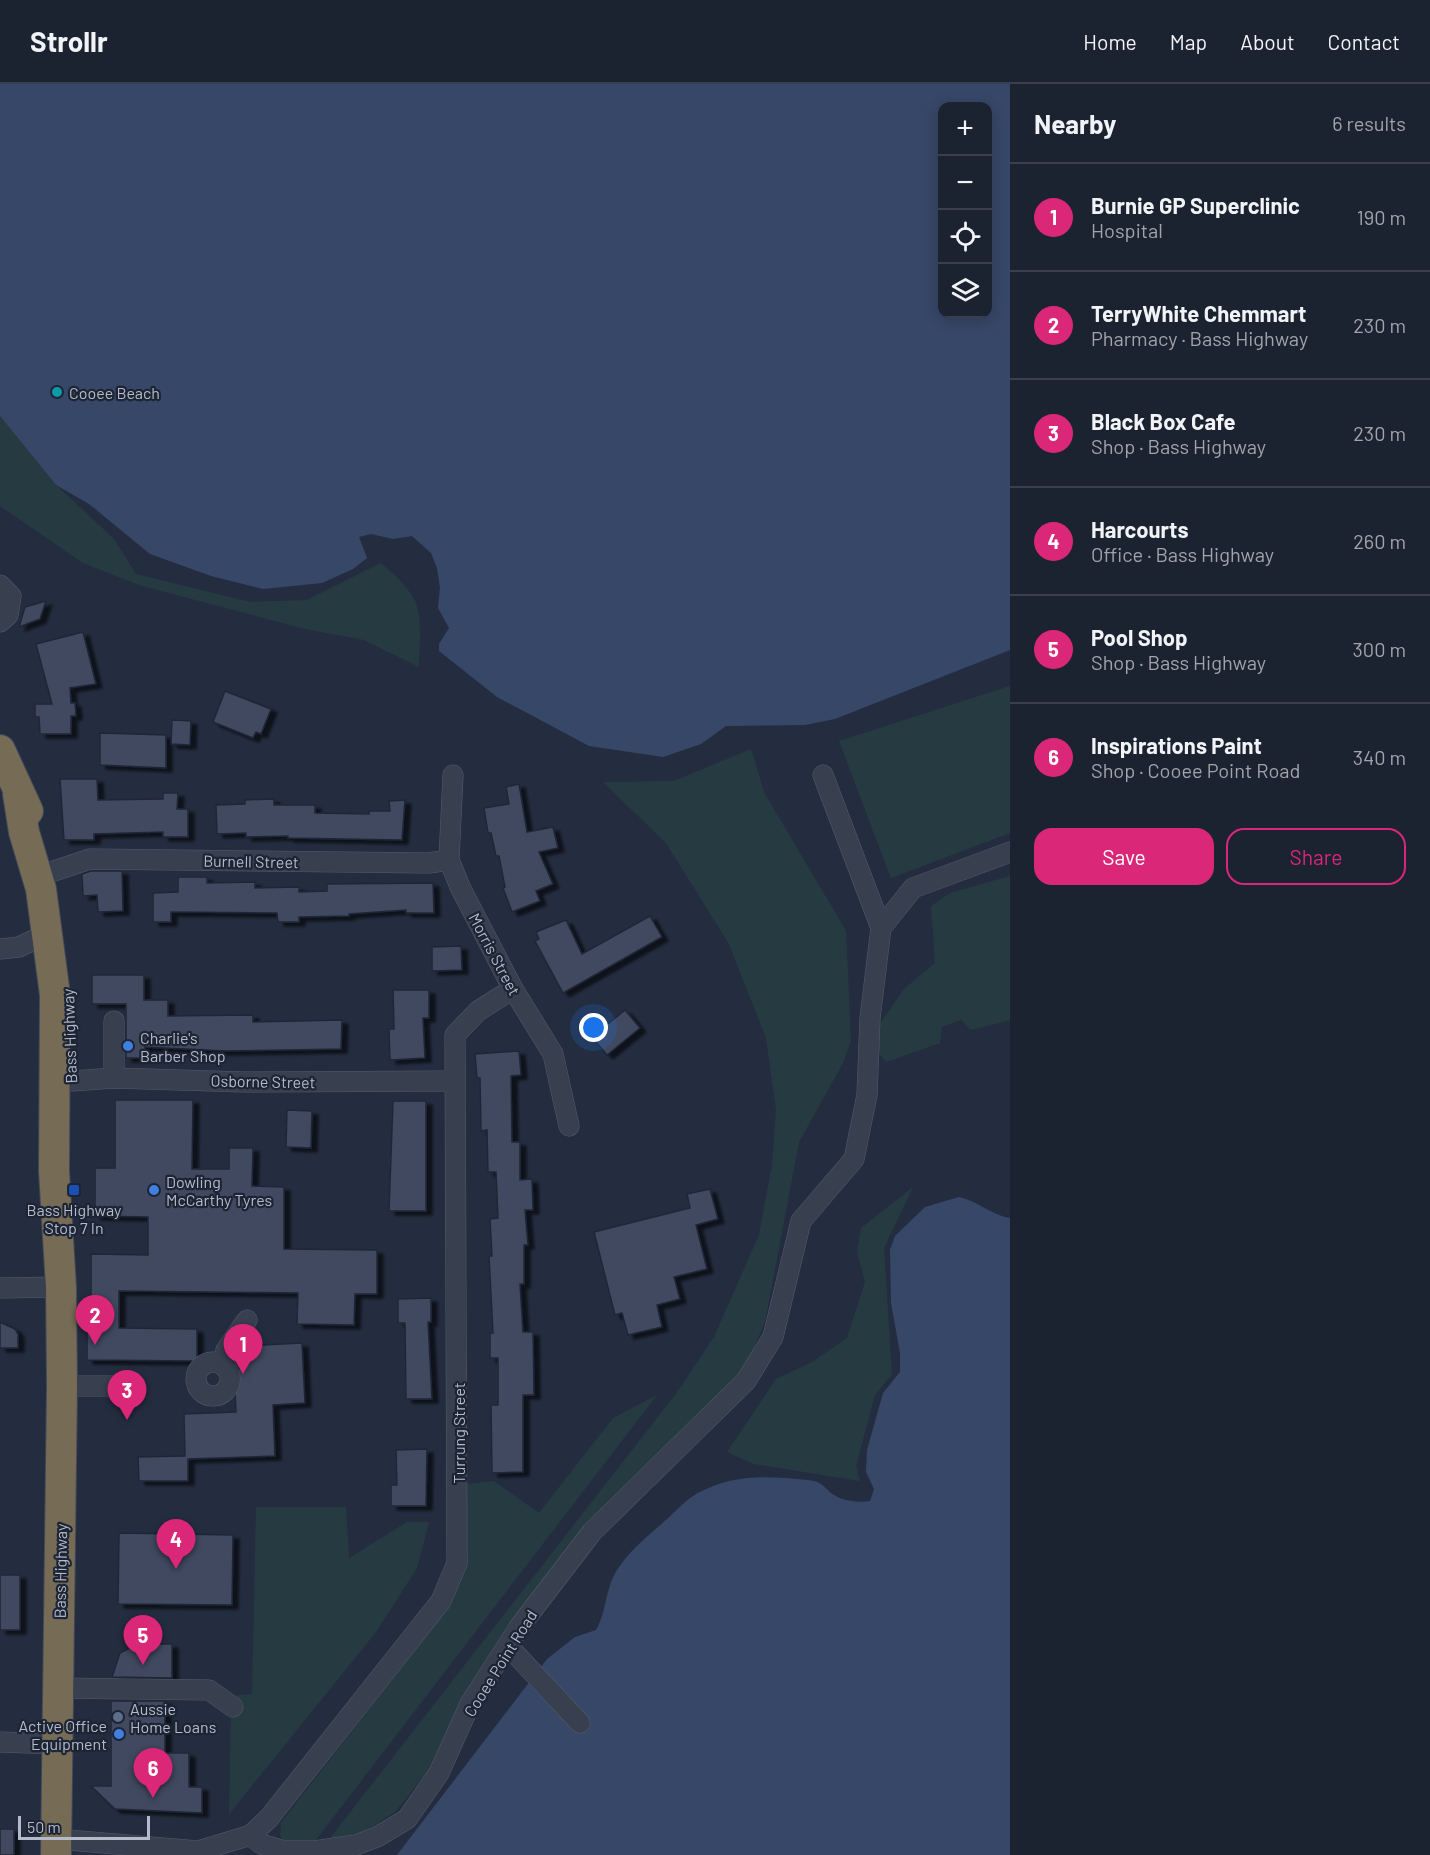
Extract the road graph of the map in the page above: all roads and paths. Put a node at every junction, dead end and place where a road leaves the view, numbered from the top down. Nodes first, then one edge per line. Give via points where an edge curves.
1 (0, 585) edge
2 (0, 622) edge
3 (0, 750) edge
4 (453, 775) dead end
5 (823, 775) dead end
6 (18, 794) junction
7 (1010, 852) edge
8 (449, 860) junction
9 (54, 871) junction
10 (881, 928) junction
11 (48, 933) junction
12 (0, 949) edge
13 (513, 989) junction
14 (114, 1021) dead end
15 (114, 1078) junction
16 (72, 1081) junction
17 (455, 1081) junction
18 (569, 1126) dead end
19 (61, 1287) junction
20 (0, 1288) edge
21 (247, 1320) dead end
22 (223, 1365) dead end
23 (62, 1386) junction
24 (118, 1386) dead end
25 (508, 1646) junction
26 (57, 1688) junction
27 (233, 1707) dead end
28 (580, 1722) dead end
29 (0, 1742) edge
30 (57, 1744) junction
31 (251, 1835) junction
32 (56, 1847) edge
33 (283, 1853) edge

1 - 2 street via 11,596 9,615
3 - 6 highway, Bass Highway
4 - 8 street, Morris Street
5 - 10 street
6 - 9 highway, Bass Highway via 38,828
6 - 11 highway, Bass Highway via 24,832 42,889
7 - 10 street via 913,888
8 - 9 street, Burnell Street via 429,863 90,859
8 - 13 street, Morris Street
9 - 16 highway, Bass Highway via 65,928
10 - 25 street, Cooee Point Road via 870,1018 867,1095 854,1159 801,1221 773,1337 746,1381 592,1532
11 - 12 street via 19,947
11 - 19 highway, Bass Highway via 55,994 54,1171
13 - 17 street, Turrung Street via 478,1011 455,1035
13 - 18 street, Morris Street via 553,1054
14 - 15 street
15 - 16 street, Osborne Street
15 - 17 street, Osborne Street
16 - 19 highway, Bass Highway via 69,1204
17 - 31 street, Turrung Street via 457,1563 441,1601 270,1818
19 - 20 street
19 - 23 highway, Bass Highway
21 - 22 street via 226,1350
23 - 24 street
23 - 26 highway, Bass Highway
25 - 28 street
25 - 33 street, Cooee Point Road via 470,1704 439,1773 407,1819 356,1845
26 - 27 street via 209,1690
26 - 30 highway, Bass Highway
29 - 30 street
30 - 32 highway, Bass Highway
31 - 32 street via 198,1851
31 - 33 street, Cooee Point Road

